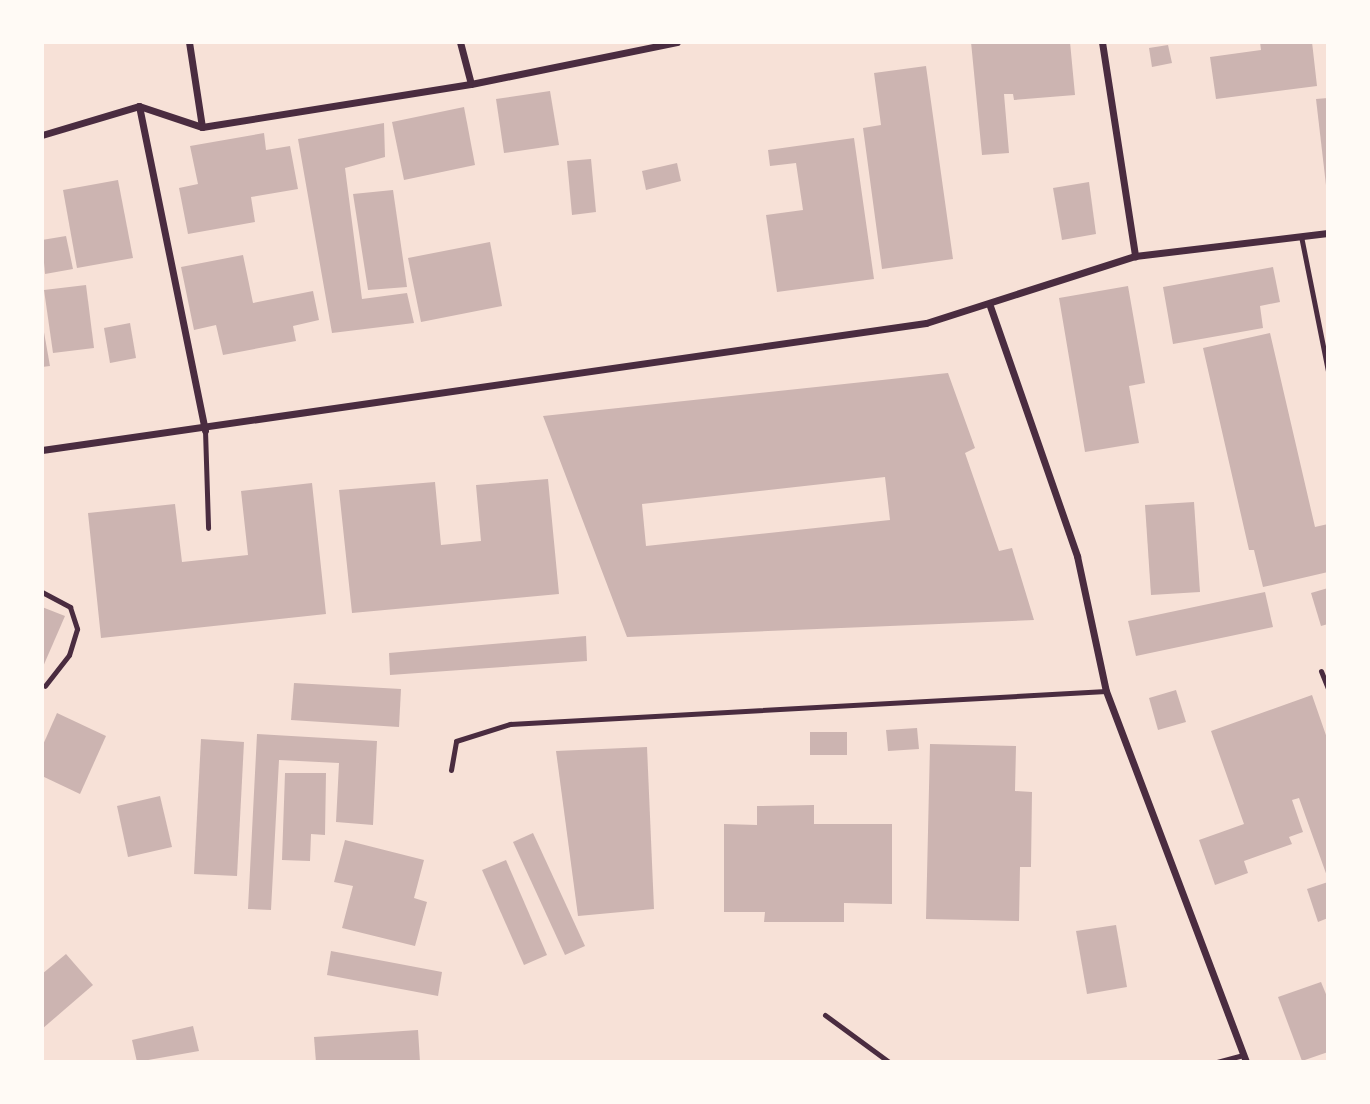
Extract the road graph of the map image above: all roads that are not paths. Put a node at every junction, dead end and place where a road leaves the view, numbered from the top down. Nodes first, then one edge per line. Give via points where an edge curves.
1 (189, 42) edge
2 (460, 42) edge
3 (677, 42) edge
4 (1102, 42) edge
5 (471, 84) junction
6 (139, 106) junction
7 (202, 127) junction
8 (42, 135) edge
9 (1328, 233) edge
10 (1301, 236) junction
11 (1135, 256) junction
12 (990, 306) junction
13 (1328, 371) edge
14 (205, 430) junction
15 (42, 450) edge
16 (208, 528) dead end
17 (42, 592) edge
18 (1321, 671) dead end
19 (45, 686) dead end
20 (1328, 688) edge
21 (1107, 691) junction
22 (451, 770) dead end
23 (825, 1016) dead end
24 (1244, 1059) edge
25 (889, 1062) edge
26 (1217, 1062) edge

1 - 7 street
2 - 5 street
3 - 5 street
4 - 11 street
5 - 7 street
6 - 7 street
6 - 8 street
6 - 14 street
9 - 10 street
10 - 11 street
10 - 13 lane
11 - 12 street
12 - 14 street via 926,323
12 - 21 street via 1077,556
14 - 15 street
14 - 16 lane
17 - 19 lane via 70,607 77,629 69,655
18 - 20 lane
21 - 22 lane via 510,724 456,741
21 - 24 street
23 - 25 lane
24 - 26 lane

